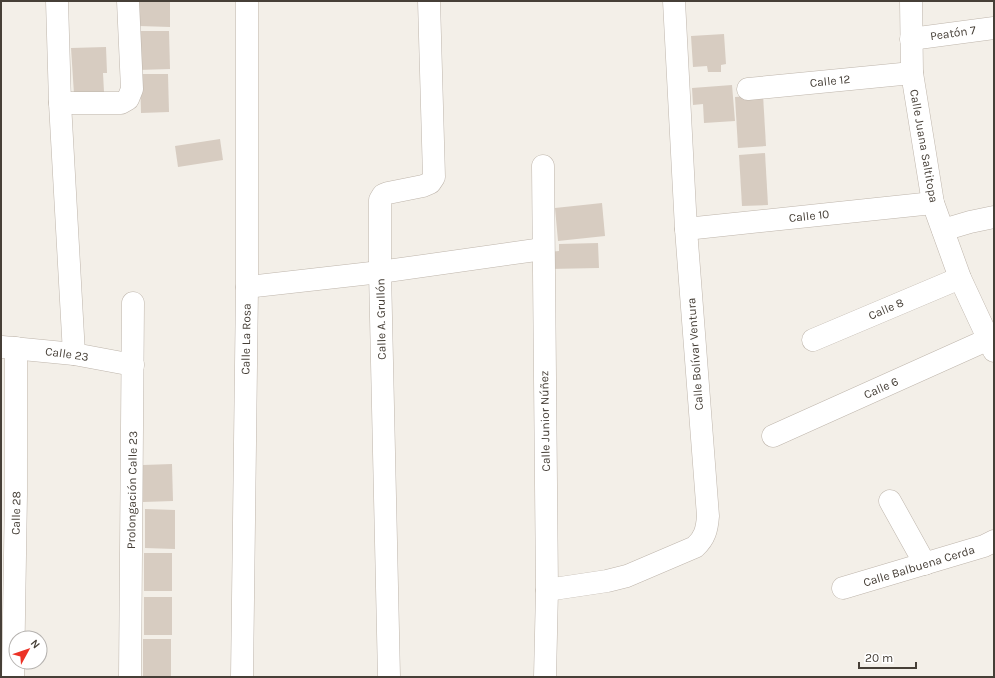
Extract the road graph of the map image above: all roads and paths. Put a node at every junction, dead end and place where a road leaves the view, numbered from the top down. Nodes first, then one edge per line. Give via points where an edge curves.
1 (57, 1) edge
2 (128, 1) edge
3 (247, 1) edge
4 (429, 1) edge
5 (674, 1) edge
6 (911, 1) edge
7 (994, 28) edge
8 (911, 39) junction
9 (912, 73) junction
10 (748, 89) dead end
11 (60, 103) junction
12 (543, 166) dead end
13 (933, 203) junction
14 (994, 217) edge
15 (686, 229) junction
16 (943, 230) junction
17 (543, 248) junction
18 (380, 272) junction
19 (960, 278) junction
20 (247, 287) junction
21 (133, 303) dead end
22 (813, 340) dead end
23 (991, 345) edge
24 (8, 347) edge
25 (74, 354) junction
26 (134, 365) junction
27 (773, 436) dead end
28 (8, 494) edge
29 (890, 501) dead end
30 (994, 541) edge
31 (925, 564) junction
32 (843, 588) dead end
33 (546, 590) junction
34 (13, 677) edge
35 (130, 677) edge
36 (242, 677) edge
37 (389, 677) edge
38 (545, 677) edge

1 - 11 street
2 - 11 street via 132,89 128,99 121,103
3 - 20 street, Calle La Rosa
4 - 18 street, Calle A. Grullón via 434,177 430,183 423,186 388,193 380,200
5 - 15 street, Calle Bolívar Ventura
6 - 8 street, Calle Juana Saltitopa
7 - 8 street, Peatón 7
8 - 9 street, Calle Juana Saltitopa
9 - 10 street, Calle 12
9 - 13 street, Calle Juana Saltitopa
11 - 25 street
12 - 17 street, Calle Junior Núñez
13 - 15 street, Calle 10
13 - 16 street, Calle Juana Saltitopa
14 - 16 street
15 - 33 street, Calle Bolívar Ventura via 708,516 701,542 695,547 627,576
16 - 19 street, Calle Juana Saltitopa
17 - 18 street
17 - 33 street, Calle Junior Núñez
18 - 20 street
18 - 37 street, Calle A. Grullón
19 - 22 street, Calle 8
19 - 23 street, Calle Juana Saltitopa
20 - 36 street, Calle La Rosa
21 - 26 street, Prolongación Calle 23
23 - 27 street, Calle 6
24 - 25 street, Calle 23
24 - 28 street, Calle 28
25 - 26 street, Calle 23
26 - 35 street, Prolongación Calle 23
28 - 34 street, Calle 28
29 - 31 street
30 - 31 street, Calle Balbuena Cerda
31 - 32 street, Calle Balbuena Cerda
33 - 38 street, Calle Junior Núñez

